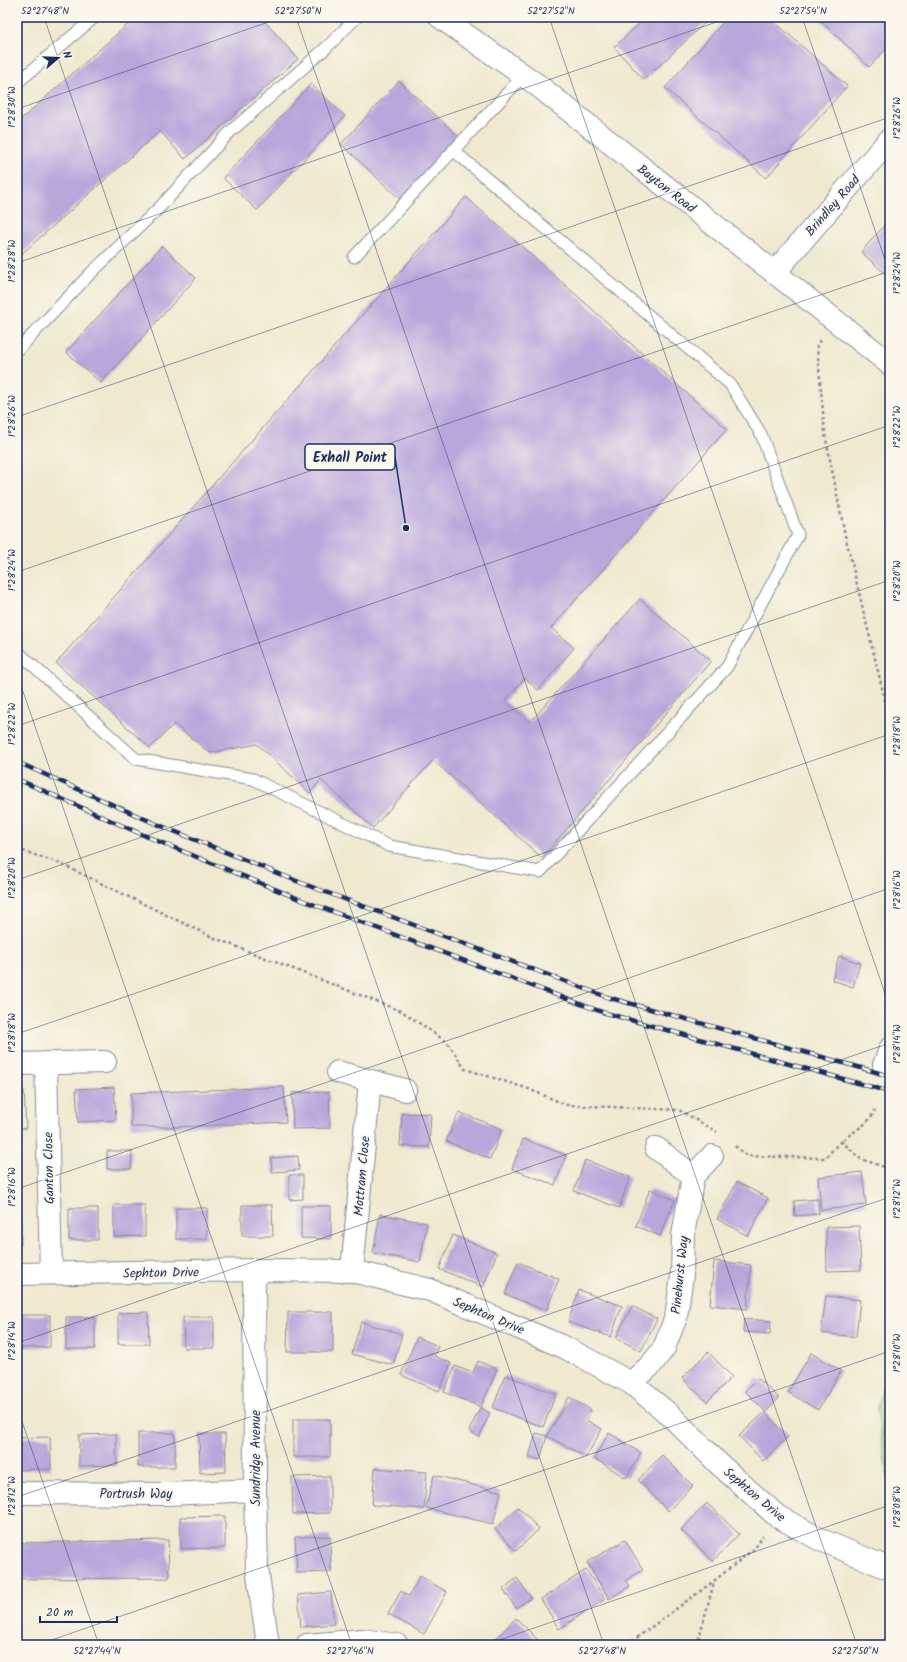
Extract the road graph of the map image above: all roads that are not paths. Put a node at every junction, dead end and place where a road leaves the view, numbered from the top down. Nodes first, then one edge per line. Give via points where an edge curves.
1 (95, 17) edge
2 (357, 17) edge
3 (440, 17) edge
4 (524, 75) junction
5 (17, 83) edge
6 (890, 139) edge
7 (453, 150) junction
8 (354, 257) dead end
9 (775, 272) junction
10 (17, 351) edge
11 (890, 364) edge
12 (17, 651) edge
13 (105, 1062) dead end
14 (46, 1063) junction
15 (17, 1064) edge
16 (338, 1072) dead end
17 (370, 1081) junction
18 (405, 1090) dead end
19 (656, 1148) dead end
20 (712, 1156) dead end
21 (693, 1176) junction
22 (254, 1270) junction
23 (352, 1272) junction
24 (51, 1273) junction
25 (17, 1274) edge
26 (631, 1383) junction
27 (255, 1490) junction
28 (17, 1493) edge
29 (890, 1569) edge
30 (268, 1645) edge
31 (307, 1645) edge
32 (397, 1645) edge

1 - 5 lane
2 - 10 lane via 327,47 230,132 159,208 88,276
3 - 4 street, Bayton Road
4 - 7 lane
4 - 9 street, Bayton Road
6 - 9 street, Brindley Road
7 - 8 lane
7 - 12 lane via 730,384 761,434 798,535 727,667 540,872 389,846 253,779 136,759
9 - 11 street, Bayton Road
13 - 14 street
14 - 15 street
14 - 24 street, Ganton Close
16 - 17 street
17 - 18 street
17 - 23 street, Mottram Close
19 - 21 street
20 - 21 street
21 - 26 street, Pinehurst Way via 683,1235 682,1276 676,1318 664,1348
22 - 23 street, Sephton Drive
22 - 24 street, Sephton Drive
22 - 27 street, Sundridge Avenue
23 - 26 street, Sephton Drive via 430,1290 566,1348
24 - 25 street, Sephton Drive
26 - 29 street, Sephton Drive via 670,1415 777,1516 819,1539
27 - 28 street, Portrush Way via 168,1494
27 - 30 street, Sundridge Avenue via 257,1568
31 - 32 street via 363,1640

